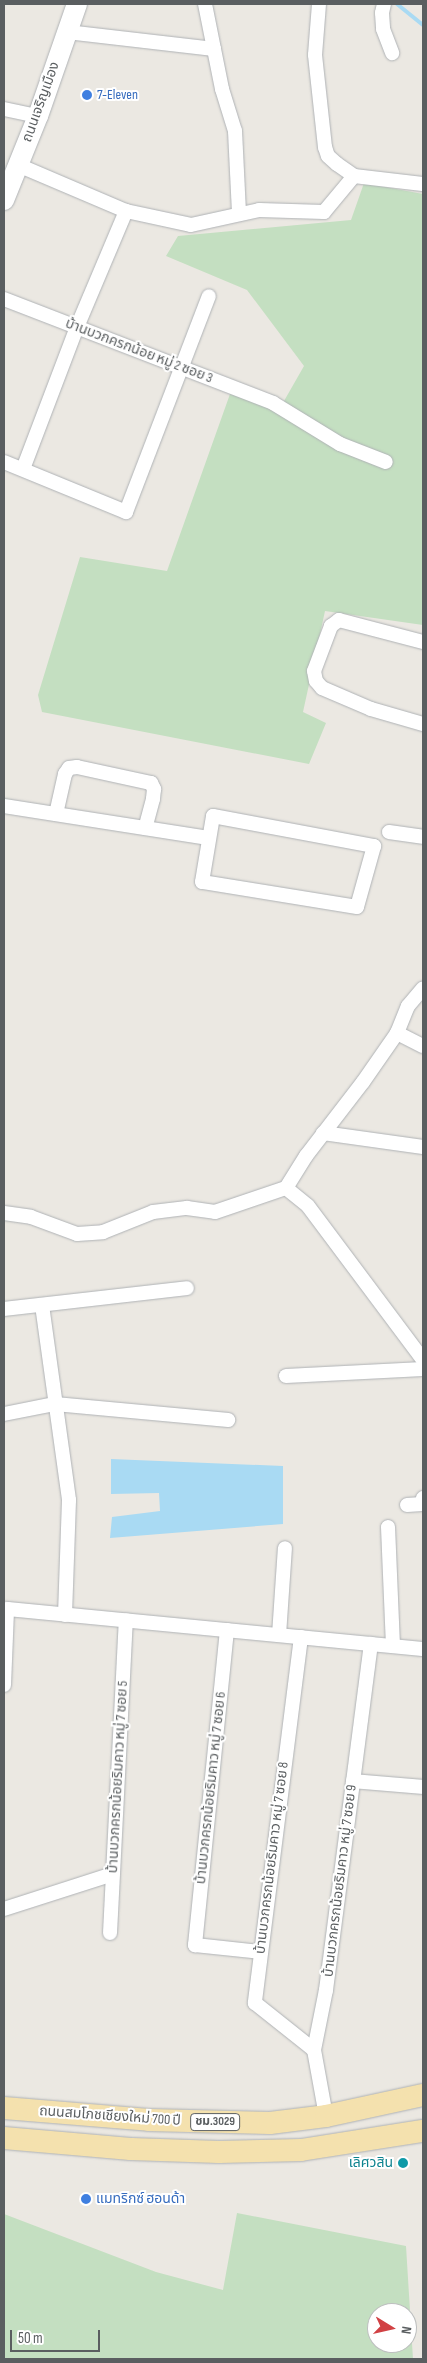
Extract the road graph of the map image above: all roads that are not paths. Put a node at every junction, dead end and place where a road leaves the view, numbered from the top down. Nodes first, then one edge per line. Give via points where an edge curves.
1 (77, 4) edge
2 (206, 4) edge
3 (319, 4) edge
4 (384, 4) edge
5 (67, 32) junction
6 (214, 49) junction
7 (392, 52) dead end
8 (4, 109) edge
9 (38, 116) junction
10 (18, 165) junction
11 (354, 176) junction
12 (423, 184) edge
13 (4, 200) edge
14 (126, 211) junction
15 (239, 214) junction
16 (209, 296) dead end
17 (4, 299) edge
18 (77, 327) junction
19 (181, 368) junction
20 (4, 462) edge
21 (386, 462) dead end
22 (23, 469) junction
23 (423, 642) edge
24 (423, 724) edge
25 (4, 806) edge
26 (56, 814) junction
27 (145, 828) junction
28 (389, 832) dead end
29 (423, 837) edge
30 (209, 838) junction
31 (423, 988) edge
32 (397, 1033) junction
33 (423, 1046) edge
34 (323, 1133) junction
35 (423, 1147) edge
36 (286, 1188) junction
37 (4, 1213) edge
38 (187, 1288) dead end
39 (42, 1305) junction
40 (4, 1309) edge
41 (423, 1360) edge
42 (423, 1369) edge
43 (286, 1376) dead end
44 (55, 1404) junction
45 (4, 1414) edge
46 (228, 1420) dead end
47 (423, 1498) edge
48 (408, 1505) dead end
49 (388, 1527) dead end
50 (285, 1548) dead end
51 (65, 1615) junction
52 (126, 1620) junction
53 (228, 1630) junction
54 (279, 1635) junction
55 (301, 1637) junction
56 (371, 1644) junction
57 (393, 1646) junction
58 (423, 1648) edge
59 (4, 1685) edge
60 (353, 1781) junction
61 (423, 1787) edge
62 (112, 1874) junction
63 (4, 1909) edge
64 (110, 1933) dead end
65 (260, 1952) junction
66 (314, 2050) junction
67 (423, 2095) edge
68 (4, 2108) edge
69 (326, 2116) junction
70 (423, 2131) edge
71 (4, 2138) edge

1 - 5 main road, ถนนเจริญเมือง
2 - 6 street
3 - 11 street via 315,55 325,147 328,156
4 - 7 street via 383,29
5 - 6 street
5 - 9 main road, ถนนเจริญเมือง
6 - 15 street via 235,131
8 - 9 street
9 - 10 main road, ถนนเจริญเมือง
10 - 13 main road, ถนนเจริญเมือง
10 - 14 street
11 - 12 street
11 - 15 street via 324,212 259,210
14 - 15 street via 191,225
14 - 18 street
16 - 19 street
17 - 18 street, บ้านบวกครกน้อย หมู่ 2 ซอย 3
18 - 19 street, บ้านบวกครกน้อย หมู่ 2 ซอย 3
18 - 22 street
19 - 21 street, บ้านบวกครกน้อย หมู่ 2 ซอย 3 via 273,403 340,444
19 - 22 street via 126,512
20 - 22 street
23 - 24 street via 339,620 331,626 314,671 319,685 371,709
25 - 26 street
26 - 27 street
26 - 27 street via 65,774 69,768 78,767 151,783 153,799
27 - 30 street
28 - 29 street
30 - 30 street via 202,882 357,907 374,846 213,816
31 - 32 street via 408,1006
32 - 33 street
32 - 34 street
34 - 35 street
34 - 36 street
36 - 37 street via 215,1212 187,1208 153,1212 103,1232 77,1234 31,1217
36 - 41 street via 308,1206
38 - 39 street
39 - 40 street
39 - 44 street
42 - 43 street
44 - 45 street
44 - 46 street
44 - 51 street via 69,1500
47 - 48 street via 422,1504
49 - 57 street
50 - 54 street
51 - 52 street
51 - 59 street via 7,1609
52 - 53 street
52 - 62 street, บ้านบวกครกน้อยริมคาว หมู่ 7 ซอย 5
53 - 54 street
53 - 65 street, บ้านบวกครกน้อยริมคาว หมู่ 7 ซอย 6 via 195,1945
54 - 55 street
55 - 56 street
55 - 65 street, บ้านบวกครกน้อยริมคาว หมู่ 7 ซอย 8
56 - 57 street
56 - 60 street, บ้านบวกครกน้อยริมคาว หมู่ 7 ซอย 9
57 - 58 street
60 - 61 street
60 - 66 street, บ้านบวกครกน้อยริมคาว หมู่ 7 ซอย 9 via 326,1990
62 - 63 street
62 - 64 street, บ้านบวกครกน้อยริมคาว หมู่ 7 ซอย 5
65 - 66 street, บ้านบวกครกน้อยริมคาว หมู่ 7 ซอย 8 via 255,2003
66 - 69 street, บ้านบวกครกน้อยริมคาว หมู่ 7 ซอย 9
67 - 69 main road, ถนนสมโภชเชียงใหม่ 700 ปี / ชม.3029
68 - 69 main road, ถนนสมโภชเชียงใหม่ 700 ปี / ชม.3029 via 149,2120 270,2123
70 - 71 main road, ชม.3029 via 301,2150 219,2152 132,2149

